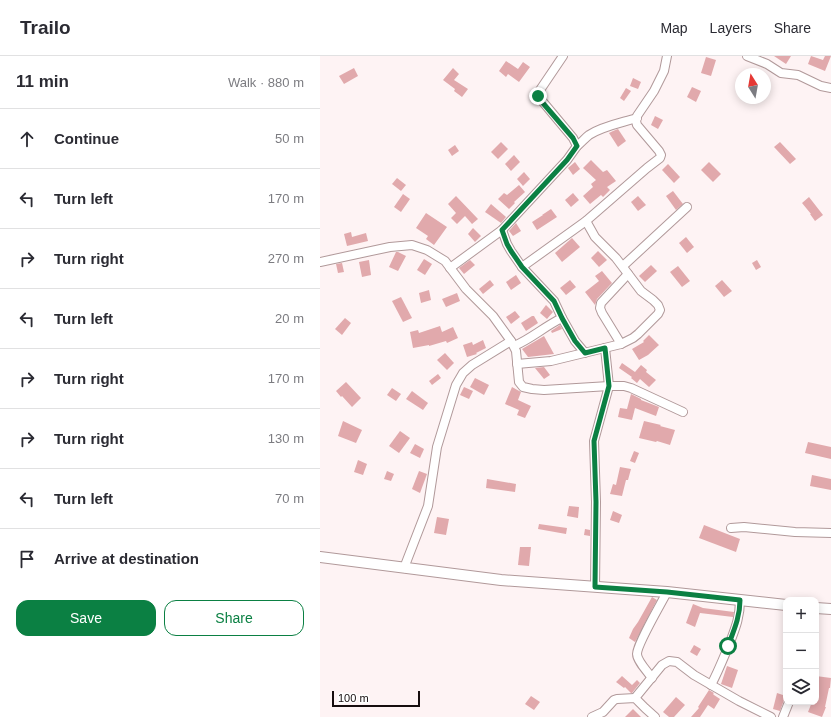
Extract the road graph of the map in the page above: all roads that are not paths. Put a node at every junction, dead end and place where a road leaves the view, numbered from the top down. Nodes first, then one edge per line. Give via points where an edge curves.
1 (563, 56) edge
2 (667, 56) edge
3 (746, 56) edge
4 (831, 88) edge
5 (637, 118) junction
6 (577, 146) junction
7 (687, 207) dead end
8 (586, 221) junction
9 (502, 230) junction
10 (320, 262) edge
11 (623, 266) junction
12 (522, 267) junction
13 (450, 268) junction
14 (628, 274) junction
15 (562, 318) junction
16 (512, 344) junction
17 (621, 344) junction
18 (605, 348) junction
19 (585, 353) junction
20 (517, 364) junction
21 (609, 386) junction
22 (683, 412) dead end
23 (731, 528) dead end
24 (831, 533) edge
25 (320, 557) edge
26 (404, 568) junction
27 (595, 587) junction
28 (667, 592) junction
29 (740, 600) junction
30 (783, 605) edge
31 (819, 608) edge
32 (831, 609) edge
33 (652, 678) junction
34 (711, 685) junction
35 (635, 698) junction
36 (788, 705) edge
37 (592, 717) edge
38 (655, 717) edge
39 (772, 717) edge
40 (783, 717) edge

1 - 6 street via 538,96
2 - 5 street via 664,71
3 - 4 street via 781,73 798,75
5 - 6 street via 596,131
5 - 8 street via 637,125 659,150 660,158
6 - 9 street
7 - 11 street
8 - 11 street via 595,237
8 - 12 street
9 - 12 street via 507,244
9 - 13 street
10 - 13 street via 390,247 412,246 427,250
11 - 14 street
12 - 15 street via 554,301
13 - 16 street via 466,289 493,316
14 - 17 street via 601,303 600,308
14 - 17 street via 640,291 654,300 660,310 638,334
15 - 16 street via 523,342
15 - 19 street
16 - 20 street via 516,351
16 - 26 street via 472,365 463,373 456,385 437,447 428,506
17 - 18 street
18 - 19 street
18 - 21 street
19 - 20 street via 551,361
20 - 21 street via 519,382 523,387 544,390
21 - 22 street via 631,388
21 - 27 street via 594,441
23 - 24 street
25 - 26 main road
26 - 27 main road via 501,580
27 - 28 main road
28 - 29 main road
28 - 33 street via 637,653
29 - 30 main road
29 - 34 street via 738,622
31 - 32 main road
33 - 34 street via 662,665 669,661 677,662
33 - 35 street
34 - 39 street
35 - 37 street via 614,700 603,712
35 - 38 street
36 - 40 street

